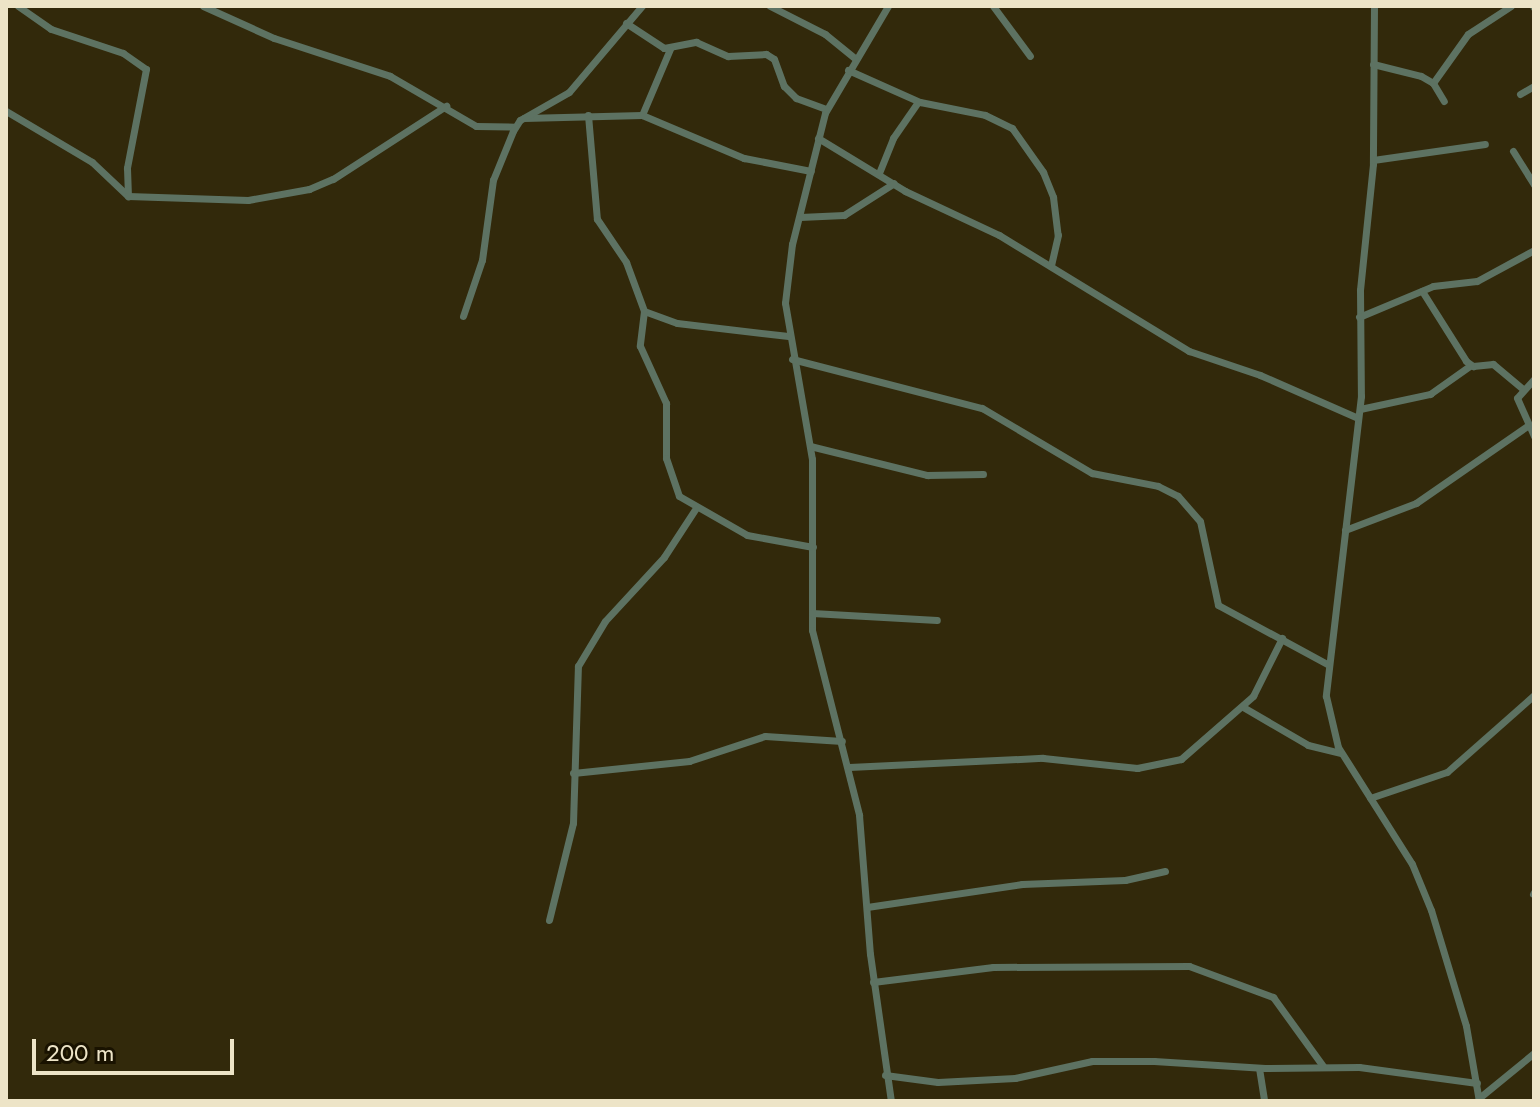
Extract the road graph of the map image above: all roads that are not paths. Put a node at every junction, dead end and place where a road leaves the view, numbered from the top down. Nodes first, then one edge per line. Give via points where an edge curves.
1 (18, 6) edge
2 (203, 6) edge
3 (642, 6) edge
4 (770, 6) edge
5 (888, 6) edge
6 (993, 6) edge
7 (1374, 6) edge
8 (1511, 6) edge
9 (626, 23) junction
10 (670, 49) junction
11 (1030, 56) dead end
12 (855, 58) junction
13 (1373, 64) junction
14 (848, 70) junction
15 (1433, 83) junction
16 (1534, 86) edge
17 (1520, 94) dead end
18 (1444, 101) dead end
19 (918, 102) junction
20 (446, 106) junction
21 (826, 109) junction
22 (6, 111) edge
23 (588, 115) junction
24 (642, 115) junction
25 (522, 118) junction
26 (515, 127) junction
27 (818, 138) junction
28 (1485, 144) dead end
29 (1513, 151) dead end
30 (1373, 160) junction
31 (811, 171) junction
32 (879, 173) junction
33 (894, 183) junction
34 (1534, 185) edge
35 (128, 196) junction
36 (800, 217) junction
37 (1534, 250) edge
38 (1051, 266) junction
39 (1422, 291) junction
40 (644, 311) junction
41 (463, 316) dead end
42 (1359, 317) junction
43 (788, 336) junction
44 (792, 359) junction
45 (1471, 365) junction
46 (1534, 379) edge
47 (1522, 388) junction
48 (1360, 409) junction
49 (1358, 418) junction
50 (1527, 426) junction
51 (1534, 436) edge
52 (810, 446) junction
53 (983, 474) dead end
54 (696, 508) junction
55 (1345, 530) junction
56 (813, 547) junction
57 (812, 613) junction
58 (937, 620) dead end
59 (1282, 638) junction
60 (1327, 664) junction
61 (1534, 695) edge
62 (1243, 707) junction
63 (842, 741) junction
64 (1341, 753) junction
65 (849, 767) junction
66 (573, 773) junction
67 (1370, 798) junction
68 (1165, 871) dead end
69 (867, 907) junction
70 (549, 920) dead end
71 (873, 982) junction
72 (1534, 1053) edge
73 (1323, 1066) junction
74 (1259, 1068) junction
75 (885, 1075) junction
76 (1477, 1083) junction
77 (1479, 1100) edge
78 (891, 1101) edge
79 (1264, 1101) edge

1 - 35 street via 51,29 123,53 146,69 127,168
2 - 20 street via 274,38 390,76
3 - 9 street
4 - 12 street via 825,34
5 - 12 street
6 - 11 street
7 - 13 street
8 - 15 street via 1468,34
9 - 10 street via 652,44
9 - 25 street via 569,92
10 - 21 street via 696,42 728,56 766,54 780,67 784,86 796,98
10 - 24 street
12 - 14 street
13 - 15 street
13 - 30 street
14 - 19 street
14 - 21 street
15 - 18 street
16 - 17 street
19 - 32 street via 893,138
19 - 38 street via 985,115 1012,128 1043,172 1053,197 1058,235
20 - 26 street via 476,126
20 - 35 street via 309,189 248,200
21 - 27 street
22 - 35 street via 92,162
23 - 24 street
23 - 25 street
23 - 40 street via 597,219 626,262
24 - 31 street via 744,158
25 - 26 street
26 - 41 street via 493,180 482,260
27 - 31 street
27 - 32 street
28 - 30 street
29 - 34 street
30 - 42 street
31 - 36 street
32 - 33 street
33 - 36 street via 844,215
33 - 38 street
36 - 43 street via 787,268
37 - 39 street via 1477,281
38 - 49 street via 1189,351
39 - 42 street
39 - 45 street via 1446,336
40 - 43 street via 677,323
40 - 54 street via 640,346 666,403 669,470 679,496
42 - 48 street
43 - 44 street
44 - 52 street
44 - 59 street via 982,408 1092,473 1158,486 1178,496 1200,521 1218,605
45 - 47 street via 1493,364
45 - 48 street via 1430,394
46 - 47 street
47 - 50 street via 1517,398
48 - 49 street
49 - 55 street
50 - 51 street
50 - 55 street via 1416,503
52 - 53 street via 927,475
52 - 56 street
54 - 56 street via 765,541
54 - 66 street via 664,557 605,621 578,666
55 - 60 street
56 - 57 street
57 - 58 street
57 - 63 street via 817,662
59 - 60 street
59 - 62 street
60 - 64 street via 1329,719
61 - 67 street via 1447,772
62 - 64 street via 1308,745
62 - 65 street via 1181,759 1137,768 1043,758
63 - 65 street
63 - 66 street via 765,736 689,761
64 - 67 street
65 - 69 street
66 - 70 street via 573,823
67 - 76 street via 1412,864 1431,910 1466,1026
68 - 69 street via 1125,880 1022,884
69 - 71 street
71 - 73 street via 993,967 1189,966 1253,985 1273,997
71 - 75 street
72 - 77 street
73 - 74 street
73 - 76 street
74 - 75 street via 1092,1061 1015,1078 938,1082
74 - 79 street
75 - 78 street
76 - 77 street

